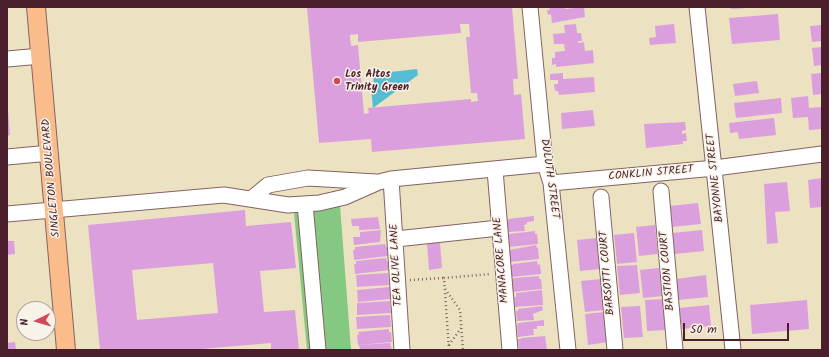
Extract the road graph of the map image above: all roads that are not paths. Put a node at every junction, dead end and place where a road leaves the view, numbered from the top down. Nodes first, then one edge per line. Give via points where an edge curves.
1 (36, 7) edge
2 (530, 7) edge
3 (698, 7) edge
4 (41, 56) junction
5 (7, 59) edge
6 (50, 153) junction
7 (822, 154) edge
8 (7, 157) edge
9 (545, 164) junction
10 (715, 168) junction
11 (494, 170) junction
12 (385, 180) junction
13 (552, 183) junction
14 (660, 192) dead end
15 (601, 197) dead end
16 (251, 200) junction
17 (304, 204) junction
18 (55, 210) junction
19 (7, 211) edge
20 (499, 228) junction
21 (396, 239) junction
22 (66, 350) edge
23 (318, 350) edge
24 (402, 350) edge
25 (510, 350) edge
26 (568, 350) edge
27 (615, 350) edge
28 (675, 350) edge
29 (733, 350) edge

1 - 4 main road, SINGLETON BOULEVARD
2 - 9 street, DULUTH STREET
3 - 10 street, BAYONNE STREET
4 - 5 street
4 - 6 main road, SINGLETON BOULEVARD
6 - 8 street
6 - 18 main road, SINGLETON BOULEVARD
7 - 10 street, CONKLIN STREET
9 - 11 street
9 - 13 street, DULUTH STREET
10 - 13 street, CONKLIN STREET
10 - 29 street, BAYONNE STREET
11 - 12 street
11 - 20 street, MANACORE LANE
12 - 16 street via 308,178 268,185
12 - 17 street via 345,197
12 - 21 street, TEA OLIVE LANE
13 - 26 street, DULUTH STREET
14 - 28 street, BASTION COURT
15 - 27 street, BARSOTTI COURT
16 - 17 street via 288,205
16 - 18 street via 224,195
17 - 23 street
18 - 19 street
18 - 22 main road, SINGLETON BOULEVARD
20 - 21 street
20 - 25 street, MANACORE LANE
21 - 24 street, TEA OLIVE LANE

